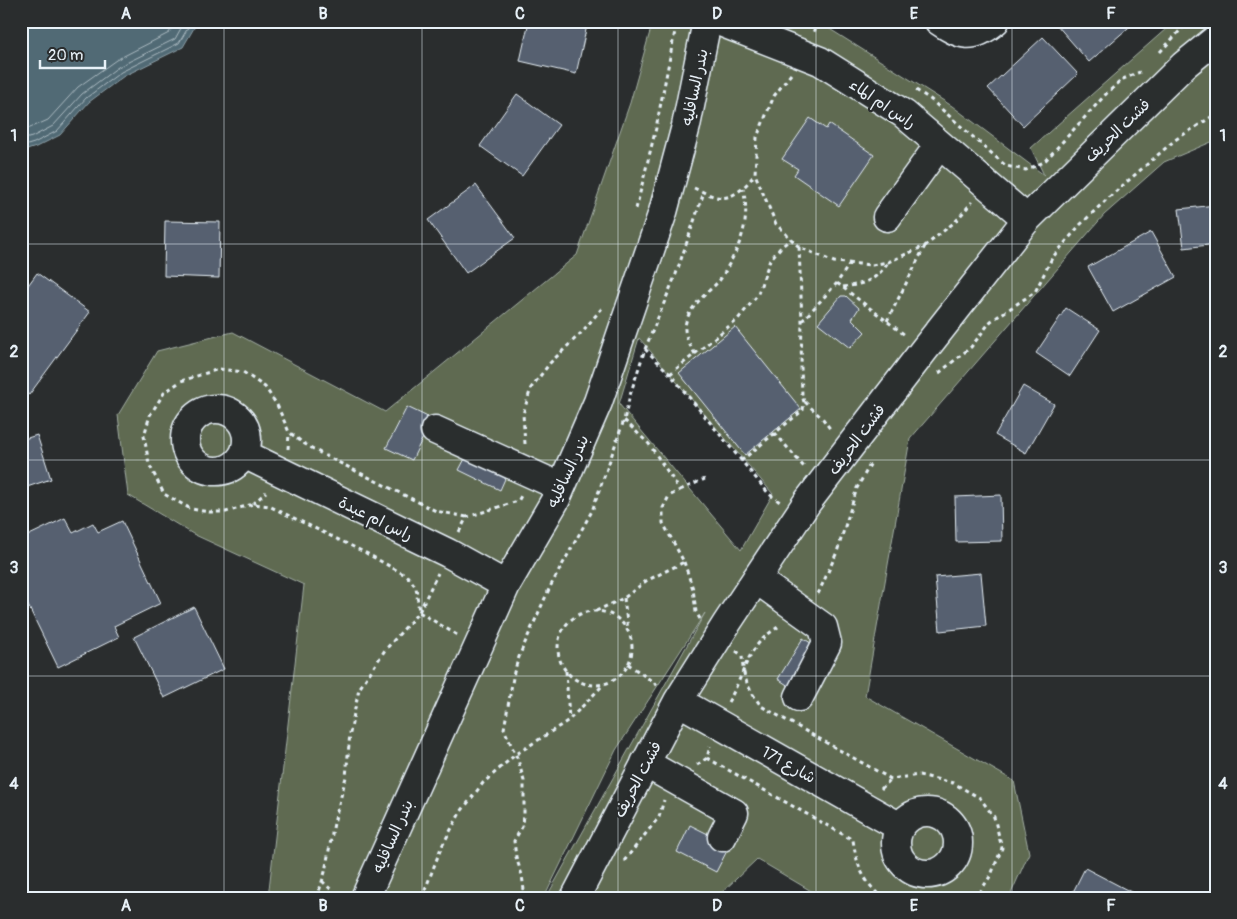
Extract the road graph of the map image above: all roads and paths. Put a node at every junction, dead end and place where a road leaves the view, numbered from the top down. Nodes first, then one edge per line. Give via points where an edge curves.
1 (707, 21) edge
2 (718, 21) edge
3 (799, 21) edge
4 (939, 21) edge
5 (995, 21) edge
6 (1189, 21) edge
7 (1216, 39) edge
8 (812, 44) junction
9 (1158, 54) dead end
10 (1146, 70) dead end
11 (914, 89) dead end
12 (1216, 114) edge
13 (939, 145) junction
14 (755, 174) junction
15 (672, 179) junction
16 (986, 184) junction
17 (743, 189) junction
18 (704, 192) junction
19 (887, 217) dead end
20 (1027, 219) junction
21 (791, 240) junction
22 (925, 246) junction
23 (799, 247) junction
24 (888, 262) junction
25 (850, 263) junction
26 (837, 282) junction
27 (843, 287) junction
28 (802, 321) junction
29 (887, 321) junction
30 (645, 349) junction
31 (924, 350) junction
32 (695, 354) junction
33 (946, 367) junction
34 (670, 374) junction
35 (934, 378) dead end
36 (804, 402) junction
37 (624, 420) junction
38 (435, 430) dead end
39 (775, 433) junction
40 (846, 451) junction
41 (244, 454) dead end
42 (875, 455) dead end
43 (741, 461) junction
44 (706, 479) dead end
45 (820, 486) junction
46 (561, 487) junction
47 (680, 490) junction
48 (798, 516) junction
49 (684, 562) junction
50 (756, 579) junction
51 (506, 586) junction
52 (624, 598) junction
53 (596, 611) junction
54 (801, 612) junction
55 (629, 633) junction
56 (717, 638) junction
57 (628, 664) junction
58 (743, 670) junction
59 (566, 671) junction
60 (604, 684) junction
61 (800, 697) dead end
62 (678, 701) junction
63 (569, 720) junction
64 (716, 722) junction
65 (516, 754) junction
66 (707, 758) junction
67 (645, 763) junction
68 (679, 782) junction
69 (900, 827) dead end
70 (722, 837) dead end
71 (620, 865) dead end
72 (322, 880) dead end
73 (340, 898) edge
74 (365, 898) edge
75 (422, 898) edge
76 (525, 898) edge
77 (575, 898) edge
78 (882, 898) edge
79 (976, 898) edge

1 - 15 street, بندر السافليه
2 - 8 street, راس ام الماء
3 - 8 path
4 - 5 street via 968,35 984,31
6 - 9 path
7 - 20 street, فشت الحريف via 1184,65
8 - 13 street, راس ام الماء via 820,62 904,114
8 - 14 path via 774,96 757,137
10 - 11 path via 1123,79 1044,162 1026,170 1006,166 930,98
12 - 33 path via 1175,140 1107,199 1052,258 1035,292 991,321 971,347
13 - 16 street, راس ام الماء
13 - 19 street
14 - 17 path
14 - 21 path via 776,224
15 - 18 path
15 - 46 street, بندر السافليه via 609,372
16 - 20 street, راس ام الماء
16 - 22 path via 956,221
17 - 18 path via 718,198
17 - 32 path via 747,204 745,230 720,281 689,315 685,329
18 - 30 path via 676,274
20 - 31 street, فشت الحريف
21 - 23 path
21 - 32 path via 770,260 757,296 738,319
22 - 24 path
22 - 29 path
23 - 25 path via 834,262
23 - 28 path
24 - 25 path via 872,265
24 - 27 path via 872,279
25 - 26 path
26 - 27 path
26 - 28 path
27 - 29 path
28 - 36 path
29 - 31 path
30 - 34 path
30 - 37 path
31 - 33 path
31 - 40 street, فشت الحريف
32 - 34 path
33 - 35 path
34 - 43 path
36 - 39 path via 803,410
36 - 40 path via 823,419
37 - 47 path via 650,444
37 - 65 path via 592,511 550,588 514,672 504,729
38 - 46 street
39 - 43 path
39 - 45 path
40 - 45 street, فشت الحريف
41 - 51 street, راس ام عبدة via 448,553
42 - 54 path via 857,488 837,552 816,599
43 - 48 path via 769,494
44 - 47 path
45 - 48 street, فشت الحريف
46 - 51 street, بندر السافليه
47 - 49 path via 669,496 663,508 663,523
48 - 50 street, فشت الحريف
49 - 52 path via 646,581
49 - 56 path via 696,612 702,624
50 - 54 street
50 - 56 street, فشت الحريف
51 - 74 street, بندر السافليه
52 - 53 path
52 - 55 path
53 - 55 path via 616,617
53 - 59 path via 576,616 562,631 558,652
54 - 58 path via 755,646
54 - 61 street via 823,627 827,642
55 - 57 path via 632,644
56 - 58 path via 742,655
56 - 62 street, فشت الحريف
57 - 60 path via 614,680
57 - 62 path
58 - 64 path
58 - 79 path via 749,689 761,706 891,779 919,775 953,783 980,798 994,817 1002,848 992,875
59 - 60 path via 584,683
59 - 63 path
60 - 63 path
62 - 64 street, شارع 171
62 - 67 street, فشت الحريف
63 - 65 path
64 - 66 path
64 - 69 street, شارع 171
65 - 75 path via 483,783 460,813 441,848
65 - 76 path via 524,781 524,816 522,828 514,841
66 - 68 path
66 - 78 path via 853,840 856,860 868,885
67 - 68 street
67 - 77 street, فشت الحريف
68 - 70 street via 734,813
68 - 71 path via 665,800 659,817
72 - 73 path

